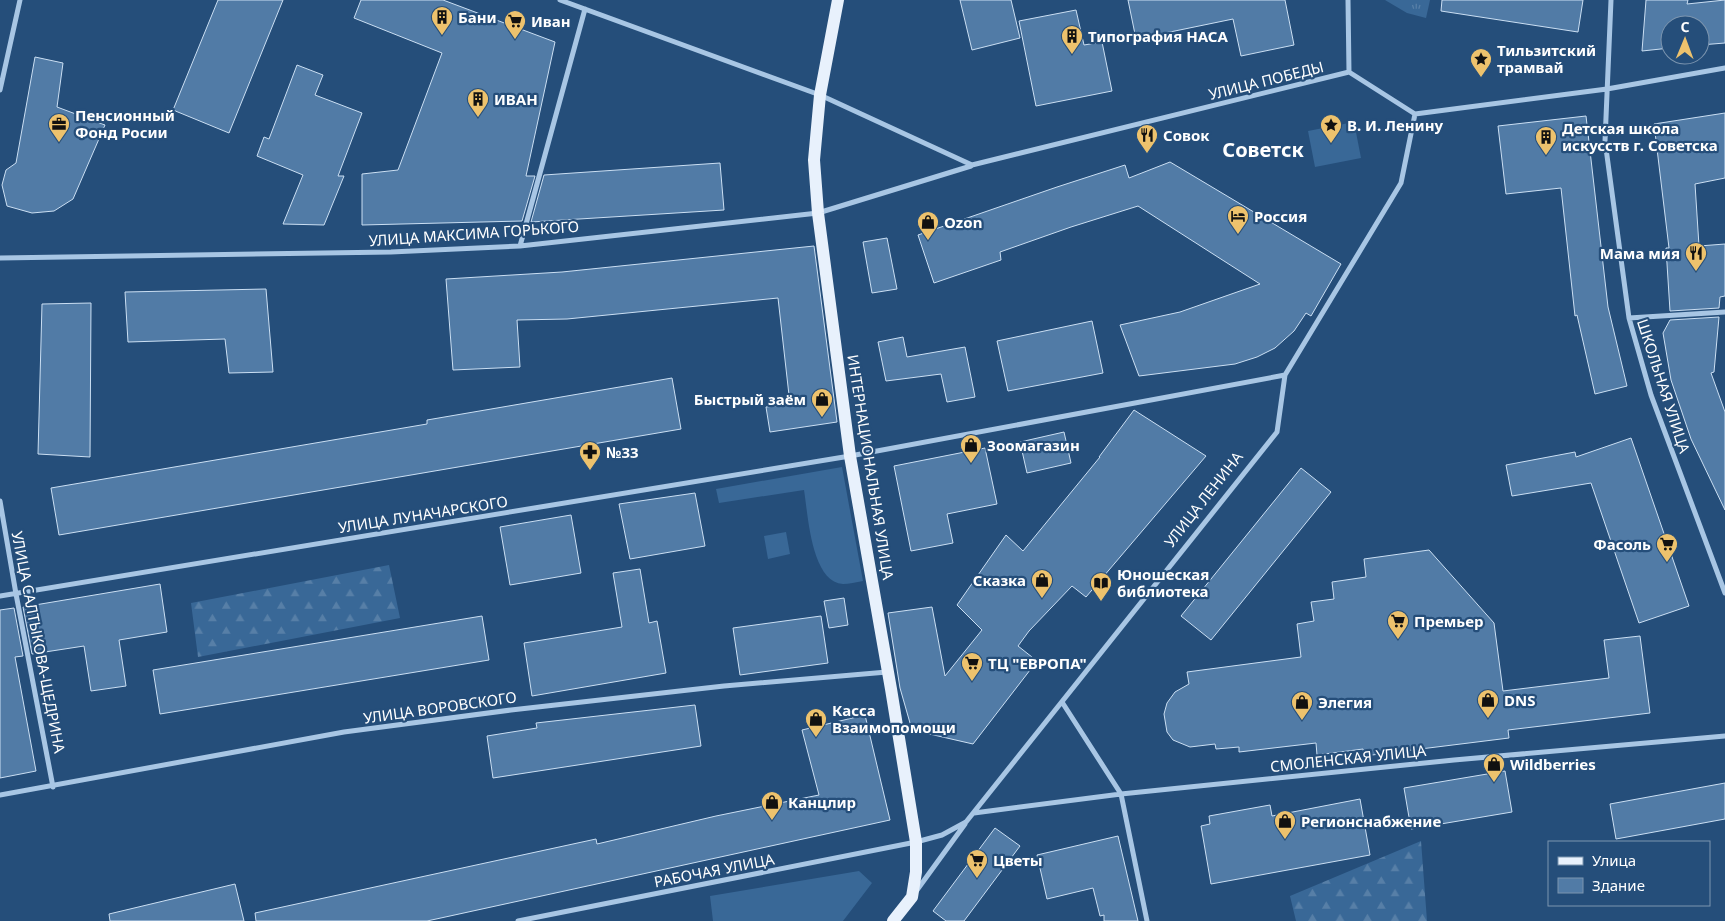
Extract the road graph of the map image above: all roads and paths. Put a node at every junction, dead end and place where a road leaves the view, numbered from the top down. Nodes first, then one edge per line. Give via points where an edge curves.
1 (20, 0) edge
2 (560, 0) edge
3 (838, 0) edge
4 (1348, 0) edge
5 (1611, 0) edge
6 (585, 9) junction
7 (1725, 68) edge
8 (1349, 72) junction
9 (1607, 89) junction
10 (0, 90) edge
11 (820, 95) junction
12 (1415, 114) junction
13 (972, 166) junction
14 (818, 213) junction
15 (520, 246) junction
16 (0, 258) edge
17 (1725, 312) edge
18 (1629, 318) junction
19 (1285, 375) junction
20 (850, 456) junction
21 (0, 501) edge
22 (1725, 593) edge
23 (16, 594) junction
24 (0, 596) edge
25 (888, 672) junction
26 (1062, 702) junction
27 (1725, 736) edge
28 (53, 787) junction
29 (1121, 794) junction
30 (0, 795) edge
31 (974, 814) junction
32 (966, 822) junction
33 (916, 842) junction
34 (912, 897) junction
35 (518, 921) edge
36 (893, 921) edge
37 (1147, 921) edge

1 - 10 street
2 - 6 street
3 - 11 main road, ИНТЕРНАЦИОНАЛЬНАЯ УЛИЦА
4 - 8 street
5 - 9 street, ШКОЛЬНАЯ УЛИЦА
6 - 11 street
6 - 15 street
7 - 9 street
8 - 12 street
8 - 13 street, УЛИЦА ПОБЕДЫ
9 - 12 street
9 - 18 street, ШКОЛЬНАЯ УЛИЦА via 1605,141
11 - 13 street
11 - 14 main road, ИНТЕРНАЦИОНАЛЬНАЯ УЛИЦА via 814,160
12 - 19 street, УЛИЦА ЛЕНИНА via 1401,183
13 - 14 street, УЛИЦА МАКСИМА ГОРЬКОГО
14 - 15 street, УЛИЦА МАКСИМА ГОРЬКОГО
14 - 20 main road, ИНТЕРНАЦИОНАЛЬНАЯ УЛИЦА
15 - 16 street, УЛИЦА МАКСИМА ГОРЬКОГО via 391,252
17 - 18 street
18 - 22 street, ШКОЛЬНАЯ УЛИЦА via 1651,395
19 - 20 street, УЛИЦА ЛУНАЧАРСКОГО
19 - 26 street, УЛИЦА ЛЕНИНА via 1277,432
20 - 23 street, УЛИЦА ЛУНАЧАРСКОГО
20 - 25 main road, ИНТЕРНАЦИОНАЛЬНАЯ УЛИЦА
21 - 23 street, УЛИЦА САЛТЫКОВА-ЩЕДРИНА
23 - 24 street, УЛИЦА ЛУНАЧАРСКОГО
23 - 28 street, УЛИЦА САЛТЫКОВА-ЩЕДРИНА
25 - 28 street, УЛИЦА ВОРОВСКОГО via 714,687 344,732
25 - 33 main road, ИНТЕРНАЦИОНАЛЬНАЯ УЛИЦА
26 - 29 street
26 - 31 street, УЛИЦА ЛЕНИНА
27 - 29 street, СМОЛЕНСКАЯ УЛИЦА
28 - 30 street, УЛИЦА ВОРОВСКОГО
29 - 31 street, СМОЛЕНСКАЯ УЛИЦА
29 - 37 street
31 - 32 street, УЛИЦА ЛЕНИНА
32 - 33 street, УЛИЦА ЛЕНИНА via 942,835
32 - 34 street
33 - 34 main road
33 - 35 street, РАБОЧАЯ УЛИЦА
34 - 36 main road

